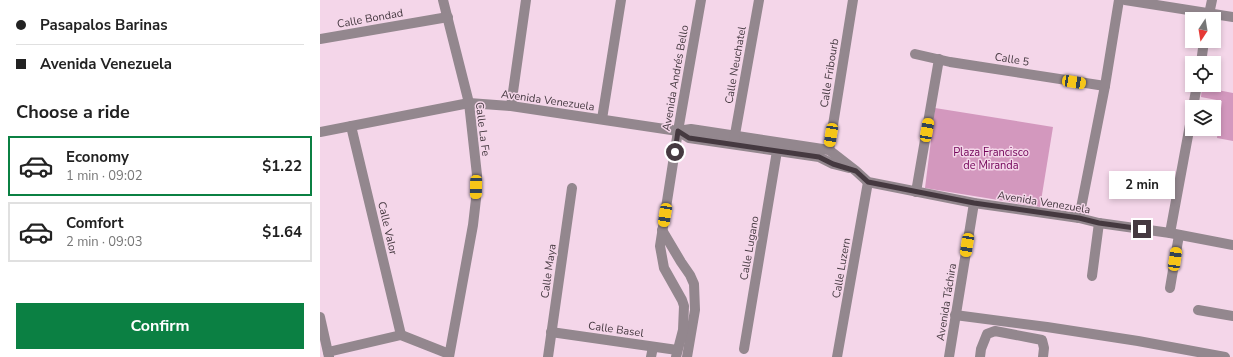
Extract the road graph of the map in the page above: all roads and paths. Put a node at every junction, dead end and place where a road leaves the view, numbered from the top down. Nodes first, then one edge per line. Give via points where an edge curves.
1 (443, 0) edge
2 (526, 0) edge
3 (621, 0) edge
4 (701, 0) edge
5 (759, 0) edge
6 (854, 0) edge
7 (1119, 0) edge
8 (1125, 0) edge
9 (1212, 0) edge
10 (1188, 12) edge
11 (1210, 12) edge
12 (1221, 16) edge
13 (448, 17) junction
14 (1233, 17) edge
15 (320, 39) edge
16 (915, 54) dead end
17 (939, 59) junction
18 (1105, 86) junction
19 (469, 103) junction
20 (511, 106) junction
21 (602, 119) junction
22 (351, 126) junction
23 (678, 131) junction
24 (320, 132) edge
25 (735, 135) junction
26 (1189, 136) edge
27 (732, 146) junction
28 (829, 150) junction
29 (777, 151) junction
30 (856, 171) junction
31 (868, 182) junction
32 (572, 188) dead end
33 (916, 192) junction
34 (974, 203) junction
35 (1079, 218) junction
36 (1099, 223) junction
37 (662, 230) junction
38 (1175, 234) junction
39 (1233, 245) edge
40 (662, 256) junction
41 (678, 258) junction
42 (664, 268) junction
43 (1092, 276) dead end
44 (1170, 288) dead end
45 (1198, 310) dead end
46 (956, 316) junction
47 (1233, 316) edge
48 (320, 317) edge
49 (551, 332) junction
50 (401, 335) junction
51 (653, 347) junction
52 (744, 349) dead end
53 (329, 354) edge
54 (677, 354) edge
55 (449, 355) edge
56 (548, 357) edge
57 (651, 357) edge
58 (687, 357) edge
59 (837, 357) edge
60 (949, 357) edge
61 (980, 357) edge
62 (1043, 357) edge
63 (1225, 357) edge

1 - 13 street, Calle La Fe
2 - 20 street
3 - 21 street
4 - 23 street, Avenida Andrés Bello
5 - 25 street, Calle Neuchatel
6 - 28 street, Calle Fribourb
7 - 18 street
8 - 10 street
9 - 11 street
12 - 14 street
13 - 15 street, Calle Bondad
13 - 19 street, Calle La Fe
16 - 17 street, Calle 5
17 - 18 street, Calle 5
17 - 33 street
18 - 35 street
19 - 20 street, Avenida Venezuela
19 - 22 street, Avenida Venezuela
19 - 55 street, Calle La Fe via 477,175 476,199
20 - 21 street, Avenida Venezuela
21 - 23 street, Avenida Venezuela
22 - 24 street, Avenida Venezuela
22 - 50 street, Calle Valor
23 - 25 street, Avenida Venezuela via 691,129
23 - 27 street, Avenida Venezuela via 689,138
23 - 37 street, Avenida Andrés Bello
25 - 27 street, Calle Neuchatel
25 - 28 street, Avenida Venezuela
26 - 38 street
27 - 29 street, Avenida Venezuela
28 - 30 street, Avenida Venezuela
29 - 30 street, Avenida Venezuela via 819,157
29 - 52 street, Calle Lugano
30 - 31 street, Avenida Venezuela
31 - 33 street, Avenida Venezuela
31 - 59 street, Calle Luzern
32 - 49 street, Calle Maya
33 - 34 street, Avenida Venezuela
34 - 35 street, Avenida Venezuela
34 - 46 street, Avenida Táchira
35 - 36 street, Avenida Venezuela
36 - 38 street, Avenida Venezuela
36 - 43 street
37 - 40 street, Avenida Andrés Bello
37 - 41 street
38 - 39 street, Avenida Venezuela
38 - 44 street
40 - 41 street via 668,252
40 - 42 street, Avenida Andrés Bello
41 - 42 street via 678,268
41 - 58 street via 693,280 695,291 695,310
42 - 54 street, Avenida Andrés Bello via 684,306 683,330
45 - 47 street
46 - 60 street, Avenida Táchira
46 - 63 street via 1040,326
48 - 53 street
49 - 51 street, Calle Basel
49 - 56 street, Calle Maya
50 - 53 street
50 - 55 street
51 - 54 street, Calle Basel
51 - 57 street
61 - 62 street via 986,334 995,331 1042,340

